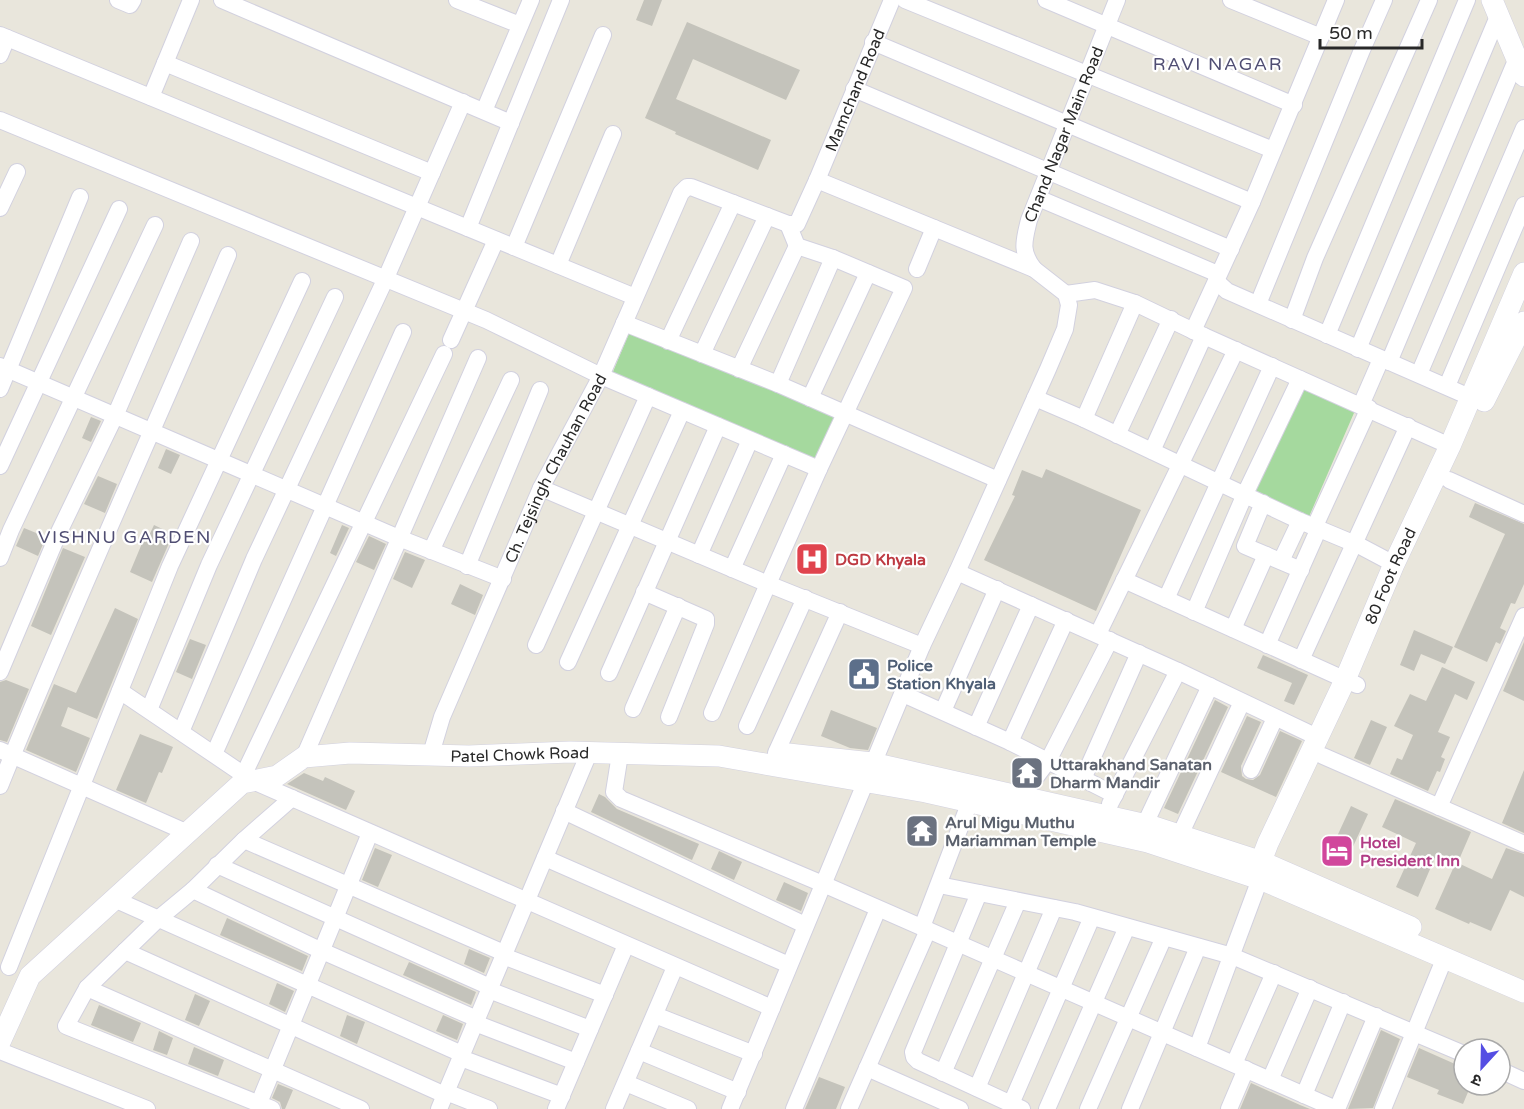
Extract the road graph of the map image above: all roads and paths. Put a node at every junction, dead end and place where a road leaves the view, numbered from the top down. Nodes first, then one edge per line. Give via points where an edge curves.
1 (118, 0) edge
2 (133, 0) edge
3 (191, 0) edge
4 (222, 0) edge
5 (457, 0) edge
6 (531, 0) edge
7 (561, 0) edge
8 (892, 0) edge
9 (905, 0) edge
10 (1046, 0) edge
11 (1117, 0) edge
12 (1231, 0) edge
13 (1336, 0) edge
14 (1384, 0) edge
15 (1429, 0) edge
16 (1467, 0) edge
17 (1496, 7) edge
18 (520, 25) junction
19 (1107, 25) junction
20 (603, 35) dead end
21 (3, 36) edge
22 (1321, 37) junction
23 (873, 42) junction
24 (0, 55) edge
25 (165, 63) junction
26 (1520, 67) edge
27 (1087, 75) junction
28 (854, 89) junction
29 (151, 97) junction
30 (463, 102) junction
31 (1294, 105) junction
32 (484, 111) junction
33 (0, 120) edge
34 (511, 123) junction
35 (1067, 125) junction
36 (1524, 128) edge
37 (613, 134) dead end
38 (1273, 150) junction
39 (17, 172) dead end
40 (1048, 172) junction
41 (432, 173) junction
42 (818, 180) junction
43 (80, 197) dead end
44 (1038, 198) junction
45 (1252, 202) junction
46 (733, 203) junction
47 (1524, 205) edge
48 (417, 207) junction
49 (0, 208) edge
50 (119, 209) dead end
51 (767, 216) junction
52 (788, 224) junction
53 (155, 225) dead end
54 (468, 228) junction
55 (934, 228) junction
56 (496, 240) junction
57 (191, 241) dead end
58 (797, 246) junction
59 (514, 247) junction
60 (1231, 249) junction
61 (228, 255) dead end
62 (832, 258) junction
63 (558, 265) junction
64 (917, 269) dead end
65 (1034, 269) junction
66 (868, 273) junction
67 (1524, 273) edge
68 (1217, 278) junction
69 (385, 280) junction
70 (302, 281) dead end
71 (1066, 294) junction
72 (335, 297) dead end
73 (635, 297) junction
74 (1135, 303) junction
75 (1258, 304) junction
76 (464, 312) junction
77 (1171, 319) junction
78 (1292, 320) junction
79 (1524, 322) edge
80 (624, 323) junction
81 (403, 332) dead end
82 (1199, 334) junction
83 (1327, 335) junction
84 (668, 341) junction
85 (1358, 349) junction
86 (1236, 350) junction
87 (702, 354) junction
88 (478, 358) dead end
89 (1385, 360) junction
90 (1272, 366) junction
91 (5, 368) edge
92 (739, 369) junction
93 (1419, 374) junction
94 (601, 376) junction
95 (1300, 379) junction
96 (511, 380) dead end
97 (38, 382) junction
98 (778, 384) junction
99 (1448, 386) junction
100 (0, 389) edge
101 (540, 390) dead end
102 (648, 396) junction
103 (75, 398) junction
104 (810, 398) junction
105 (1035, 398) junction
106 (1472, 398) junction
107 (1365, 406) junction
108 (682, 411) junction
109 (846, 413) junction
110 (115, 416) junction
111 (1084, 419) junction
112 (718, 426) junction
113 (1408, 426) junction
114 (152, 432) junction
115 (1117, 435) junction
116 (750, 440) junction
117 (1450, 446) junction
118 (1152, 451) junction
119 (784, 454) junction
120 (220, 461) junction
121 (1179, 465) junction
122 (0, 466) edge
123 (819, 469) junction
124 (252, 475) junction
125 (998, 480) junction
126 (1449, 480) junction
127 (1218, 482) junction
128 (541, 488) junction
129 (287, 490) junction
130 (1245, 494) junction
131 (1263, 503) junction
132 (326, 507) junction
133 (596, 510) junction
134 (1524, 514) edge
135 (363, 523) junction
136 (629, 524) junction
137 (1312, 525) junction
138 (399, 538) junction
139 (1226, 538) junction
140 (666, 540) junction
141 (1354, 544) junction
142 (1245, 546) junction
143 (431, 551) junction
144 (699, 555) junction
145 (0, 558) edge
146 (1274, 558) junction
147 (1394, 564) junction
148 (467, 566) junction
149 (732, 569) junction
150 (1301, 570) junction
151 (957, 572) junction
152 (502, 579) junction
153 (1124, 580) junction
154 (768, 584) junction
155 (997, 589) junction
156 (644, 592) junction
157 (805, 598) junction
158 (1166, 599) junction
159 (1031, 605) junction
160 (678, 606) junction
161 (840, 612) junction
162 (1194, 612) junction
163 (1524, 616) edge
164 (1066, 620) junction
165 (1233, 629) junction
166 (1104, 637) junction
167 (536, 645) dead end
168 (1267, 645) junction
169 (922, 646) junction
170 (1139, 653) junction
171 (1301, 660) junction
172 (568, 662) dead end
173 (1178, 671) junction
174 (0, 672) edge
175 (609, 674) dead end
176 (1351, 683) junction
177 (1209, 686) junction
178 (120, 691) junction
179 (903, 694) junction
180 (1242, 702) junction
181 (633, 709) dead end
182 (150, 711) junction
183 (943, 711) junction
184 (712, 713) dead end
185 (669, 717) dead end
186 (1275, 718) junction
187 (747, 726) dead end
188 (976, 727) junction
189 (181, 732) junction
190 (1010, 742) junction
191 (1320, 747) junction
192 (6, 753) edge
193 (588, 753) junction
194 (776, 753) junction
195 (214, 754) junction
196 (440, 754) junction
197 (620, 754) junction
198 (304, 757) junction
199 (1048, 761) junction
200 (1251, 770) dead end
201 (869, 772) junction
202 (249, 778) junction
203 (1083, 779) junction
204 (0, 786) edge
205 (82, 786) junction
206 (974, 794) junction
207 (1115, 795) junction
208 (1022, 797) junction
209 (292, 798) junction
210 (1439, 807) junction
211 (564, 811) junction
212 (1104, 816) junction
213 (1145, 825) junction
214 (188, 832) junction
215 (370, 833) junction
216 (1180, 835) junction
217 (244, 840) junction
218 (1524, 844) edge
219 (544, 858) junction
220 (217, 865) junction
221 (1261, 871) junction
222 (823, 884) junction
223 (349, 885) junction
224 (939, 885) junction
225 (193, 890) junction
226 (980, 893) junction
227 (114, 899) junction
228 (1018, 901) junction
229 (526, 902) junction
230 (1054, 908) junction
231 (878, 909) junction
232 (1092, 917) junction
233 (158, 919) junction
234 (335, 919) junction
235 (806, 925) junction
236 (1127, 927) junction
237 (925, 929) junction
238 (1164, 937) junction
239 (958, 943) junction
240 (626, 945) junction
241 (1198, 947) junction
242 (125, 951) junction
243 (322, 951) junction
244 (504, 954) junction
245 (1232, 956) junction
246 (1445, 957) junction
247 (992, 958) junction
248 (4, 965) edge
249 (789, 965) junction
250 (675, 967) junction
251 (1026, 972) junction
252 (1274, 973) junction
253 (30, 976) junction
254 (1524, 976) edge
255 (307, 986) junction
256 (1060, 987) junction
257 (87, 988) junction
258 (489, 988) junction
259 (1310, 988) junction
260 (1524, 992) edge
261 (605, 995) junction
262 (1095, 1002) junction
263 (1343, 1002) junction
264 (772, 1008) junction
265 (655, 1015) junction
266 (1376, 1016) junction
267 (1129, 1017) junction
268 (476, 1021) junction
269 (291, 1026) junction
270 (590, 1029) junction
271 (1161, 1032) junction
272 (1415, 1032) junction
273 (0, 1042) edge
274 (1197, 1048) junction
275 (1452, 1049) edge
276 (0, 1051) edge
277 (639, 1051) junction
278 (754, 1054) junction
279 (461, 1056) junction
280 (576, 1062) junction
281 (1240, 1067) junction
282 (867, 1068) junction
283 (273, 1070) junction
284 (943, 1073) junction
285 (1270, 1080) junction
286 (626, 1083) junction
287 (977, 1088) junction
288 (738, 1092) junction
289 (1304, 1095) junction
290 (443, 1098) edge
291 (559, 1102) edge
292 (265, 1106) edge
293 (1016, 1106) edge
294 (147, 1109) edge
295 (361, 1109) edge
296 (489, 1109) edge
297 (614, 1109) edge
298 (688, 1109) edge
299 (730, 1109) edge
300 (794, 1109) edge
301 (849, 1109) edge
302 (960, 1109) edge
303 (1047, 1109) edge
304 (1088, 1109) edge
305 (1130, 1109) edge
306 (1229, 1109) edge
307 (1337, 1109) edge
308 (1383, 1109) edge

1 - 2 street via 130,5
3 - 25 street
4 - 30 street
5 - 18 street
6 - 18 street
7 - 34 street
8 - 23 street, Mamchand Road
9 - 27 street
10 - 19 street
11 - 19 street, Chand Nagar Main Road
12 - 22 street
13 - 22 street
14 - 75 street
15 - 78 street via 1315,258
16 - 83 street
17 - 26 street
17 - 85 street
18 - 32 street
19 - 27 street, Chand Nagar Main Road
19 - 31 street
20 - 59 street
21 - 24 street
21 - 29 street
22 - 31 street
23 - 28 street, Mamchand Road
23 - 35 street
25 - 29 street
25 - 41 street
26 - 89 street
27 - 35 street, Chand Nagar Main Road
27 - 38 street
28 - 40 street
28 - 42 street, Mamchand Road
29 - 48 street
30 - 32 street
30 - 41 street
31 - 38 street
32 - 34 street
33 - 69 street
34 - 54 street
35 - 40 street, Chand Nagar Main Road
35 - 45 street
36 - 93 street
37 - 63 street
38 - 45 street
39 - 49 street
40 - 44 street, Chand Nagar Main Road
40 - 60 street
41 - 48 street
42 - 52 street, Mamchand Road via 799,222
42 - 55 street
43 - 91 street
44 - 65 street, Chand Nagar Main Road via 1024,240 1026,258
44 - 68 street
45 - 60 street
46 - 51 street
46 - 73 street, Ch. Tejsingh Chauhan Road via 687,187
46 - 84 street
47 - 99 street
48 - 54 street
48 - 69 street
50 - 97 street
51 - 52 street
51 - 87 street
52 - 58 street
53 - 103 street
54 - 56 street
55 - 64 street
55 - 65 street
56 - 59 street
56 - 76 street
57 - 110 street
58 - 62 street
58 - 92 street
59 - 63 street
60 - 68 street
61 - 114 street
62 - 66 street
62 - 98 street
63 - 73 street
65 - 71 street
66 - 104 street
66 - 109 street via 904,288
67 - 106 street, 80 Foot Road
68 - 75 street via 1227,291
68 - 82 street
69 - 76 street
69 - 129 street
70 - 120 street
71 - 74 street via 1095,290
71 - 105 street via 1068,318
72 - 124 street
73 - 80 street, Ch. Tejsingh Chauhan Road
74 - 77 street
74 - 111 street
75 - 78 street
76 - 94 street
76 - 135 street
77 - 82 street
77 - 115 street
78 - 83 street
79 - 126 street, 80 Foot Road
80 - 84 street
80 - 94 street, Ch. Tejsingh Chauhan Road
81 - 132 street
82 - 86 street
82 - 118 street
83 - 85 street
84 - 87 street
85 - 89 street
86 - 90 street
86 - 121 street
87 - 92 street
88 - 138 street
89 - 93 street
89 - 107 street
90 - 95 street
90 - 127 street
91 - 97 street
91 - 100 street
92 - 98 street
93 - 99 street
94 - 102 street
94 - 128 street, Ch. Tejsingh Chauhan Road
95 - 107 street
95 - 130 street
96 - 143 street
97 - 103 street
97 - 122 street
98 - 104 street
99 - 106 street
101 - 148 street
102 - 108 street
102 - 133 street
103 - 110 street
103 - 145 street
104 - 109 street
105 - 111 street
105 - 125 street
106 - 117 street, 80 Foot Road
107 - 113 street
107 - 137 street
108 - 112 street
108 - 136 street
109 - 123 street
109 - 125 street
110 - 114 street
110 - 174 street via 59,532
111 - 115 street
112 - 116 street
112 - 140 street
113 - 117 street
113 - 141 street
114 - 120 street
114 - 192 street
115 - 118 street
116 - 119 street
116 - 144 street
117 - 147 street, 80 Foot Road
118 - 121 street
119 - 123 street
119 - 149 street
120 - 124 street
120 - 178 street via 170,566
121 - 127 street
121 - 153 street
123 - 154 street
124 - 129 street
124 - 182 street via 209,565
125 - 151 street
126 - 134 street
126 - 176 street, 80 Foot Road
127 - 130 street
127 - 158 street
128 - 133 street
128 - 152 street, Ch. Tejsingh Chauhan Road
129 - 132 street
129 - 189 street
130 - 131 street
130 - 139 street
131 - 137 street
131 - 142 street
132 - 135 street
132 - 195 street
133 - 136 street
133 - 167 street
135 - 138 street
135 - 202 street
136 - 140 street
136 - 172 street
137 - 141 street
137 - 146 street
137 - 150 street
138 - 143 street
138 - 198 street
139 - 142 street
139 - 162 street
140 - 144 street
140 - 156 street
141 - 147 street
141 - 171 street
142 - 146 street
143 - 148 street
144 - 149 street
146 - 150 street
146 - 165 street
147 - 176 street, 80 Foot Road
148 - 152 street
149 - 154 street
150 - 168 street
151 - 155 street
151 - 169 street
152 - 196 street, Ch. Tejsingh Chauhan Road via 442,717
153 - 158 street
153 - 166 street
154 - 157 street
154 - 184 street
155 - 159 street
155 - 183 street
156 - 160 street
156 - 175 street
157 - 161 street
157 - 187 street
158 - 162 street
159 - 164 street
159 - 188 street
160 - 181 street
160 - 185 street via 702,616 706,624
161 - 169 street
161 - 194 street
162 - 165 street
163 - 210 street
164 - 166 street
164 - 190 street
165 - 168 street
166 - 170 street
166 - 199 street
168 - 171 street
169 - 179 street
170 - 173 street
170 - 203 street
171 - 176 street
173 - 177 street
173 - 207 street
176 - 191 street, 80 Foot Road
177 - 180 street
177 - 213 street
178 - 182 street
178 - 205 street
179 - 183 street
179 - 201 street
180 - 186 street
180 - 216 street
182 - 189 street
183 - 188 street
186 - 191 street
186 - 200 street
188 - 190 street
189 - 195 street
190 - 199 street
191 - 210 street
191 - 221 street, 80 Foot Road via 1268,843
192 - 204 street
192 - 205 street
193 - 196 street, Patel Chowk Road
193 - 197 street, Patel Chowk Road
193 - 211 street
194 - 196 street, Patel Chowk Road via 594,739 470,744
194 - 201 street, Patel Chowk Road
195 - 202 street
196 - 198 street
197 - 201 street, Patel Chowk Road via 719,756
197 - 222 street via 614,792 621,800
198 - 202 street via 277,776
199 - 203 street
199 - 208 street
201 - 206 street, Patel Chowk Road
201 - 222 street
202 - 209 street
202 - 214 street
203 - 207 street
205 - 214 street
205 - 248 street
206 - 208 street, Patel Chowk Road
206 - 221 street, Patel Chowk Road
206 - 224 street
207 - 212 street
208 - 212 street, Patel Chowk Road
209 - 215 street
209 - 217 street
210 - 218 street
211 - 219 street
211 - 235 street
212 - 213 street, Patel Chowk Road
213 - 216 street, Patel Chowk Road
214 - 227 street
215 - 223 street
215 - 229 street
216 - 221 street, Patel Chowk Road
217 - 220 street
217 - 223 street
219 - 229 street
219 - 249 street
220 - 225 street
220 - 234 street
221 - 245 street
221 - 246 street
221 - 254 street
222 - 231 street
222 - 235 street
223 - 234 street
223 - 244 street
224 - 226 street
224 - 237 street
225 - 233 street
225 - 243 street
226 - 228 street
226 - 239 street
227 - 233 street
227 - 253 street
228 - 230 street
228 - 247 street
229 - 240 street
229 - 244 street
230 - 232 street
230 - 251 street
231 - 237 street
231 - 300 street
232 - 236 street
232 - 256 street
233 - 242 street
233 - 255 street
234 - 243 street
234 - 258 street
235 - 249 street
236 - 238 street
236 - 262 street
237 - 239 street
237 - 282 street
238 - 241 street
238 - 267 street
239 - 247 street
239 - 284 street via 913,1052 918,1061
240 - 250 street
240 - 261 street
241 - 245 street
241 - 271 street
242 - 257 street
242 - 269 street
243 - 255 street
243 - 268 street
244 - 258 street
244 - 261 street
245 - 252 street
245 - 274 street
246 - 260 street
246 - 272 street
247 - 251 street
247 - 284 street
248 - 253 street
249 - 264 street
250 - 264 street
250 - 265 street
251 - 256 street
251 - 287 street
252 - 259 street
252 - 281 street
253 - 273 street
255 - 269 street
255 - 279 street
256 - 262 street
256 - 293 street
257 - 283 street
257 - 292 street via 66,1026
258 - 268 street
258 - 270 street
259 - 263 street
259 - 285 street
261 - 270 street
262 - 267 street
262 - 303 street
263 - 266 street
263 - 289 street
264 - 278 street
265 - 277 street
265 - 278 street
266 - 272 street
266 - 307 street
267 - 271 street
267 - 304 street
268 - 279 street
268 - 280 street
269 - 283 street
269 - 290 street
270 - 280 street
271 - 274 street
271 - 305 street
272 - 275 street
272 - 308 street
274 - 281 street
276 - 294 street
277 - 286 street
277 - 288 street
278 - 288 street
279 - 290 street
279 - 291 street
280 - 291 street
281 - 285 street
281 - 306 street
282 - 301 street
282 - 302 street
283 - 292 street
283 - 295 street
284 - 287 street
285 - 289 street
286 - 297 street
286 - 298 street
287 - 293 street
288 - 299 street
289 - 307 street
290 - 296 street

